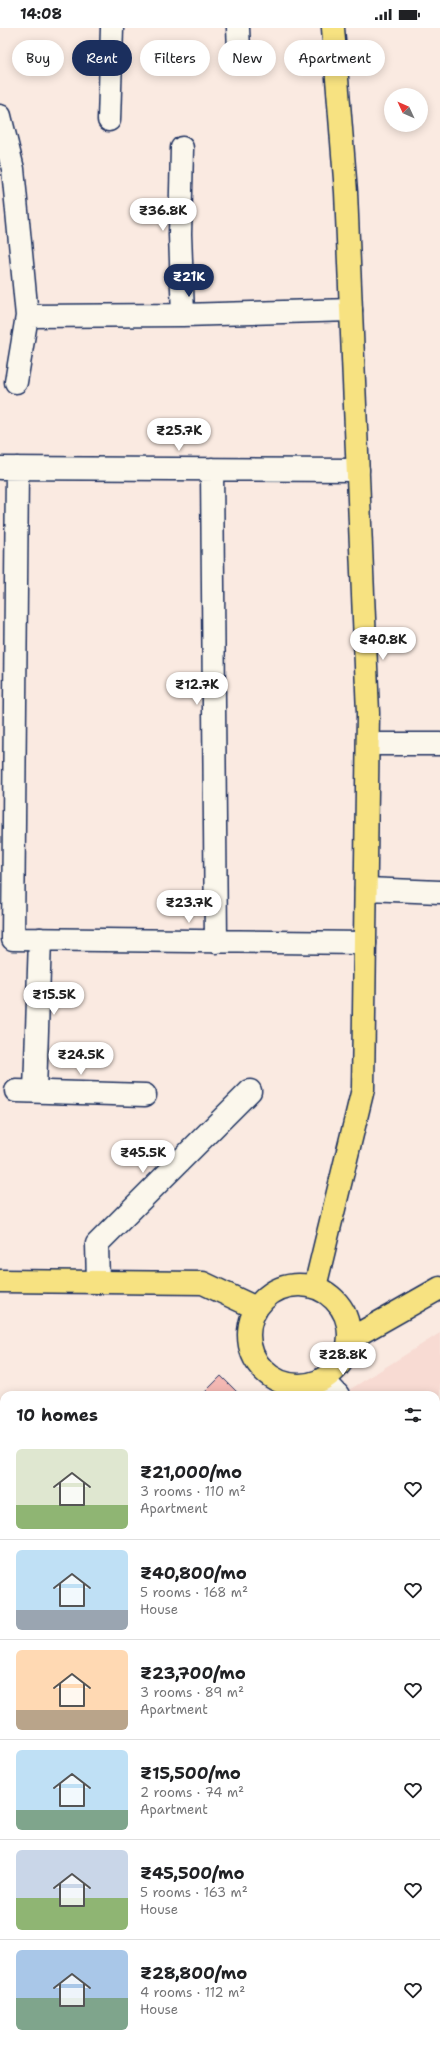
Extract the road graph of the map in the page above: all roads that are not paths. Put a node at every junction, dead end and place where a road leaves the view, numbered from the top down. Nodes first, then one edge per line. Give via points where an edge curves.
1 (112, 28) edge
2 (333, 28) edge
3 (0, 116) edge
4 (109, 120) dead end
5 (182, 148) dead end
6 (350, 310) junction
7 (183, 315) junction
8 (28, 316) junction
9 (16, 382) dead end
10 (9, 468) edge
11 (212, 469) junction
12 (358, 470) junction
13 (368, 744) junction
14 (440, 744) edge
15 (366, 890) junction
16 (440, 892) edge
17 (40, 939) junction
18 (216, 942) junction
19 (365, 943) junction
20 (250, 1091) dead end
21 (145, 1095) dead end
22 (0, 1281) edge
23 (98, 1282) junction
24 (315, 1287) junction
25 (440, 1288) edge
26 (256, 1308) junction
27 (350, 1339) junction
28 (323, 1379) junction
29 (288, 1390) edge
30 (334, 1391) edge

1 - 4 street
2 - 6 main road via 346,192
3 - 8 street via 13,169
5 - 7 street via 180,234
6 - 7 street
6 - 12 main road
7 - 8 street
8 - 9 street
10 - 11 street
10 - 17 street via 13,939
11 - 12 street
11 - 18 street
12 - 13 main road
13 - 14 street
13 - 15 main road
15 - 16 street
15 - 19 main road
17 - 18 street
17 - 21 street via 25,1091
18 - 19 street
19 - 24 main road via 363,1088
20 - 23 street via 97,1244
22 - 23 main road
23 - 26 main road via 203,1283
24 - 26 main road via 299,1284 282,1287 267,1296
24 - 27 main road via 330,1294 342,1307 348,1322
25 - 27 main road
26 - 29 main road via 249,1335 253,1356 262,1370
27 - 28 main road via 345,1355 336,1369
28 - 29 main road
28 - 30 street

